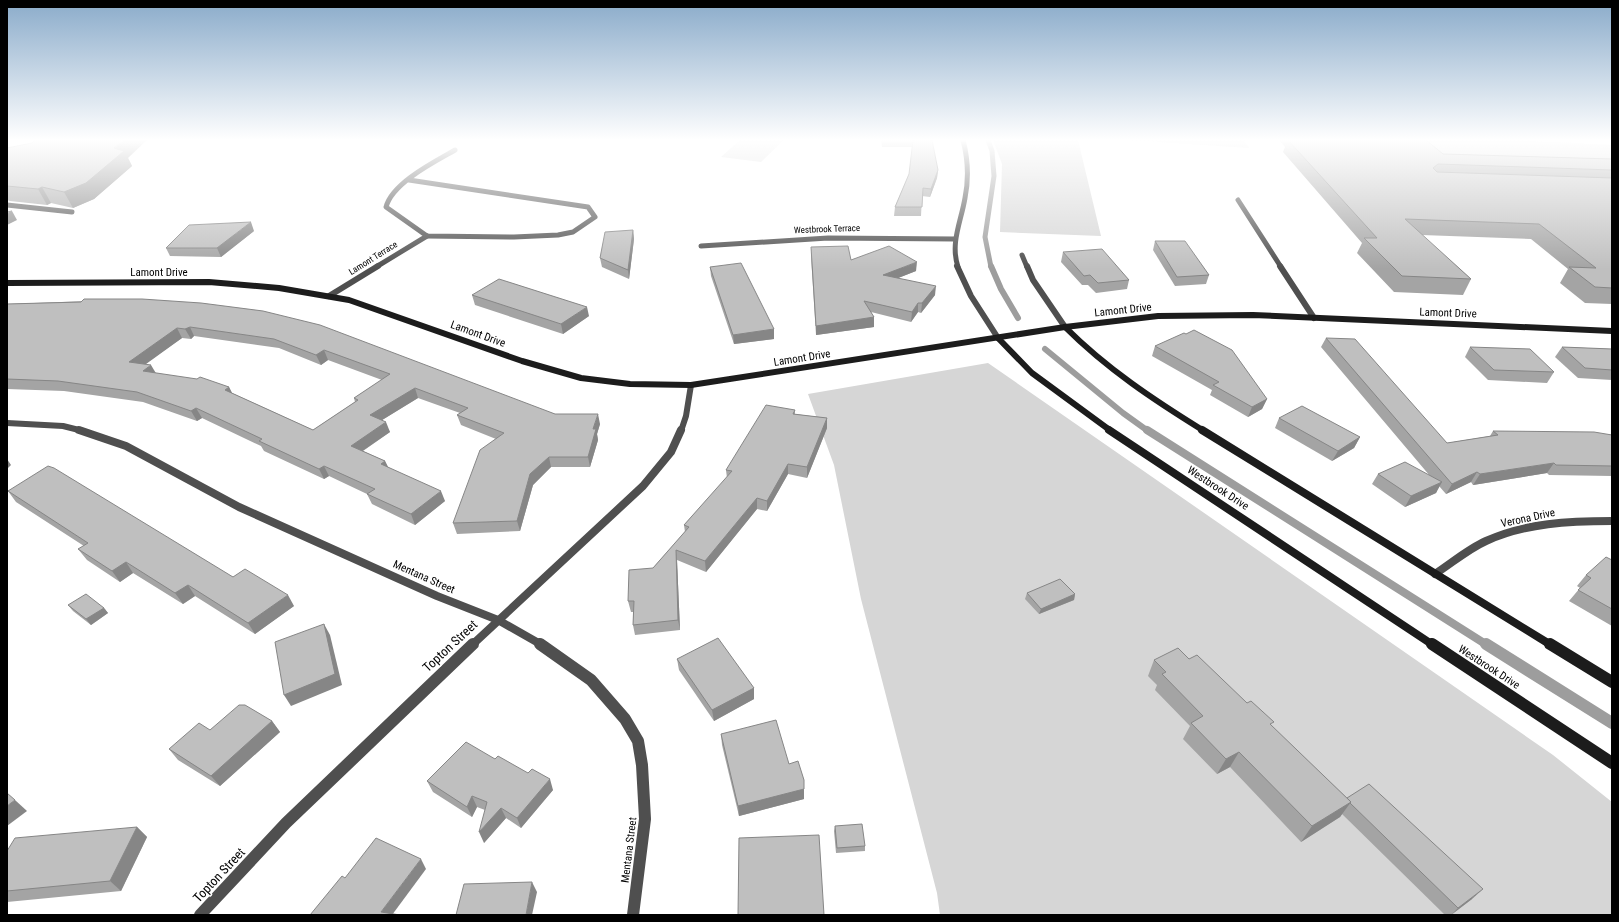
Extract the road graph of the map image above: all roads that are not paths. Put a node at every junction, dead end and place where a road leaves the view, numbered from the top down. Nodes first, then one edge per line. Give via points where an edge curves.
1 (405, 183) edge
2 (430, 183) edge
3 (968, 183) edge
4 (1238, 200) dead end
5 (7, 205) edge
6 (72, 212) edge
7 (427, 236) junction
8 (955, 239) junction
9 (701, 246) dead end
10 (1022, 256) dead end
11 (7, 283) edge
12 (329, 296) junction
13 (1314, 318) junction
14 (1065, 327) junction
15 (1612, 331) edge
16 (998, 338) junction
17 (691, 385) junction
18 (7, 423) edge
19 (1612, 521) edge
20 (1435, 574) junction
21 (498, 620) junction
22 (1612, 682) edge
23 (1612, 763) edge
24 (200, 915) edge
25 (633, 915) edge

1 - 7 street via 390,195 386,207
2 - 7 street via 588,206 595,217 573,232 558,235
3 - 8 street, Westbrook Drive
4 - 13 street
5 - 6 street
7 - 12 street, Lamont Terrace
8 - 9 street, Westbrook Terrace via 900,236 819,237
8 - 16 street, Westbrook Drive via 955,261 978,310
10 - 14 street via 1046,303
11 - 12 street, Lamont Drive via 209,282 246,284
12 - 17 street, Lamont Drive via 362,304 522,361 581,378 630,384
13 - 14 street, Lamont Drive via 1253,315 1158,316
13 - 15 street, Lamont Drive
14 - 16 street, Lamont Drive
14 - 20 street via 1092,354 1155,402
16 - 17 street, Lamont Drive
16 - 23 street, Westbrook Drive via 1027,370 1097,422
17 - 21 street, Topton Street via 689,411 664,464
18 - 21 street, Mentana Street via 63,426 126,446 239,508 437,596
19 - 20 street, Verona Drive via 1560,524 1506,533 1486,541
20 - 22 street
21 - 24 street, Topton Street via 286,823
21 - 25 street, Mentana Street via 548,648 591,680 625,719 638,741 645,819

